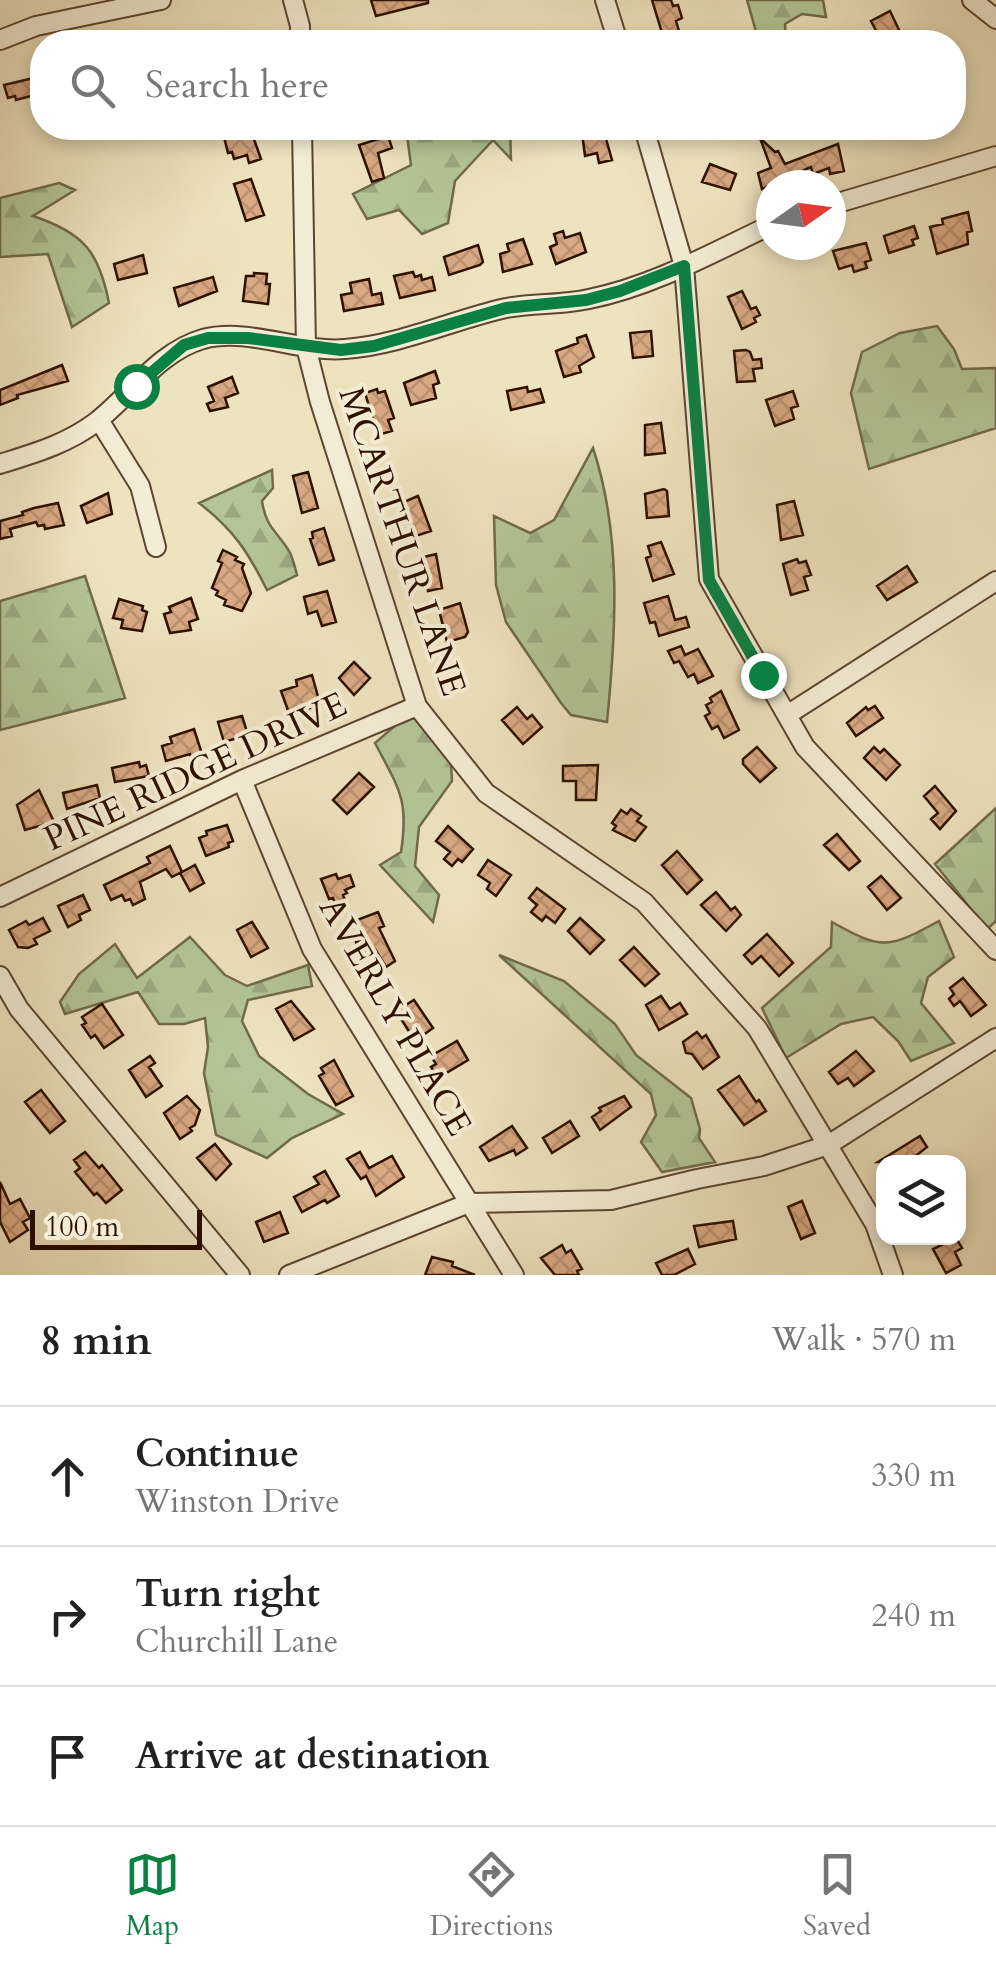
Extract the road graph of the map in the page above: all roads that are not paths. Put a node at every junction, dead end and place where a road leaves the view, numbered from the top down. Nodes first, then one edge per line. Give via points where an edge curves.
1 (161, 0) edge
2 (292, 0) edge
3 (605, 0) edge
4 (972, 0) edge
5 (996, 19) edge
6 (300, 30) edge
7 (614, 30) edge
8 (0, 40) edge
9 (302, 140) edge
10 (647, 140) edge
11 (996, 156) edge
12 (846, 201) edge
13 (756, 232) edge
14 (684, 266) junction
15 (306, 347) junction
16 (99, 420) junction
17 (0, 464) edge
18 (156, 547) dead end
19 (996, 581) edge
20 (417, 706) junction
21 (787, 715) junction
22 (242, 780) junction
23 (0, 897) edge
24 (996, 950) edge
25 (0, 976) edge
26 (996, 1038) edge
27 (828, 1144) junction
28 (469, 1203) junction
29 (240, 1275) edge
30 (289, 1275) edge
31 (514, 1275) edge
32 (893, 1275) edge

1 - 8 street
2 - 6 street
3 - 7 street
4 - 5 street
9 - 15 street, MCARTHUR LANE
10 - 14 street
11 - 12 street
13 - 14 street
14 - 15 street via 586,300 506,308 374,346
14 - 21 street via 709,580
15 - 16 street via 235,338 184,345
15 - 20 street, MCARTHUR LANE
16 - 17 street via 52,448
16 - 18 street via 140,486
19 - 21 street
20 - 22 street, PINE RIDGE DRIVE
20 - 27 street, MCARTHUR LANE via 486,793 644,902 757,1028
21 - 24 street via 806,747
22 - 23 street, PINE RIDGE DRIVE
22 - 28 street, AVERLY PLACE via 312,949
25 - 29 street via 19,1009
26 - 27 street
27 - 28 street via 764,1166 610,1200
27 - 32 street, MCARTHUR LANE via 875,1224
28 - 30 street
28 - 31 street, AVERLY PLACE

